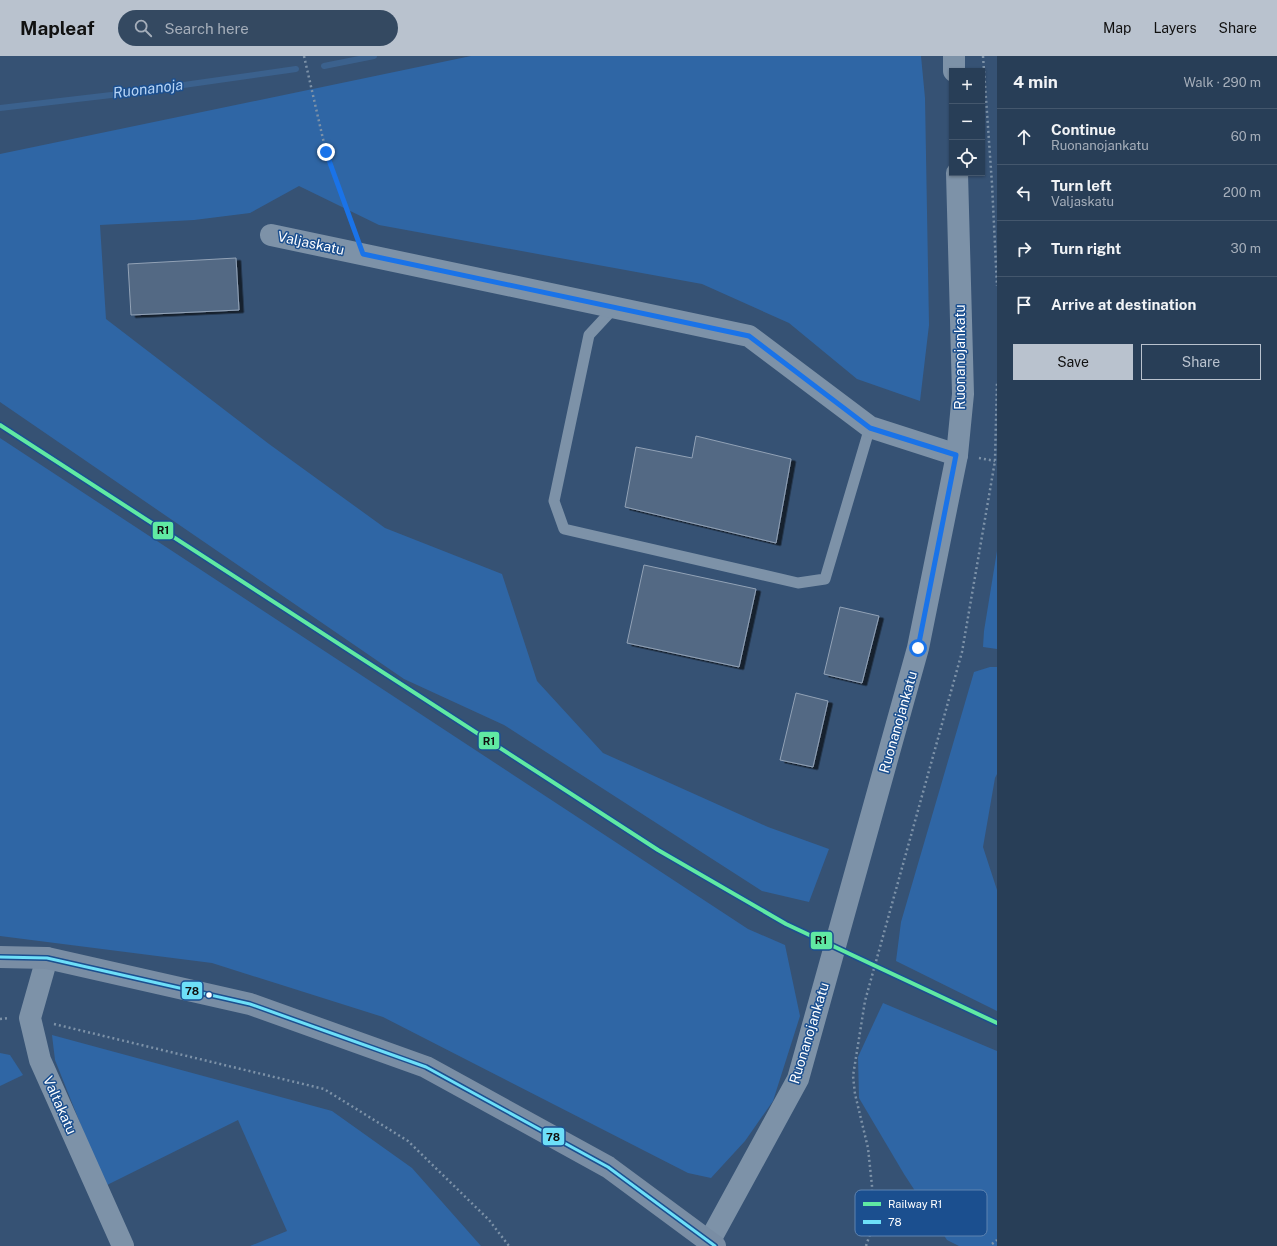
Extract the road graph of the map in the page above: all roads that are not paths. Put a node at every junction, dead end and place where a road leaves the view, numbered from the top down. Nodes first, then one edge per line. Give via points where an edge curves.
1 (954, 56) edge
2 (954, 68) edge
3 (957, 176) edge
4 (271, 235) dead end
5 (615, 307) junction
6 (870, 428) junction
7 (956, 455) junction
8 (0, 957) edge
9 (47, 958) junction
10 (711, 1245) edge
11 (122, 1246) edge

1 - 2 street
3 - 7 street, Ruonanojankatu via 963,394
4 - 5 street, Valjaskatu
5 - 6 street, Valjaskatu via 749,336
5 - 6 lane via 589,335 554,501 564,530 798,583 825,579
6 - 7 street, Valjaskatu
7 - 10 street, Ruonanojankatu via 918,648 798,1079
8 - 9 main road
9 - 10 main road via 250,1004 426,1067 608,1167
9 - 11 street, Valtakatu via 30,1018 40,1060

